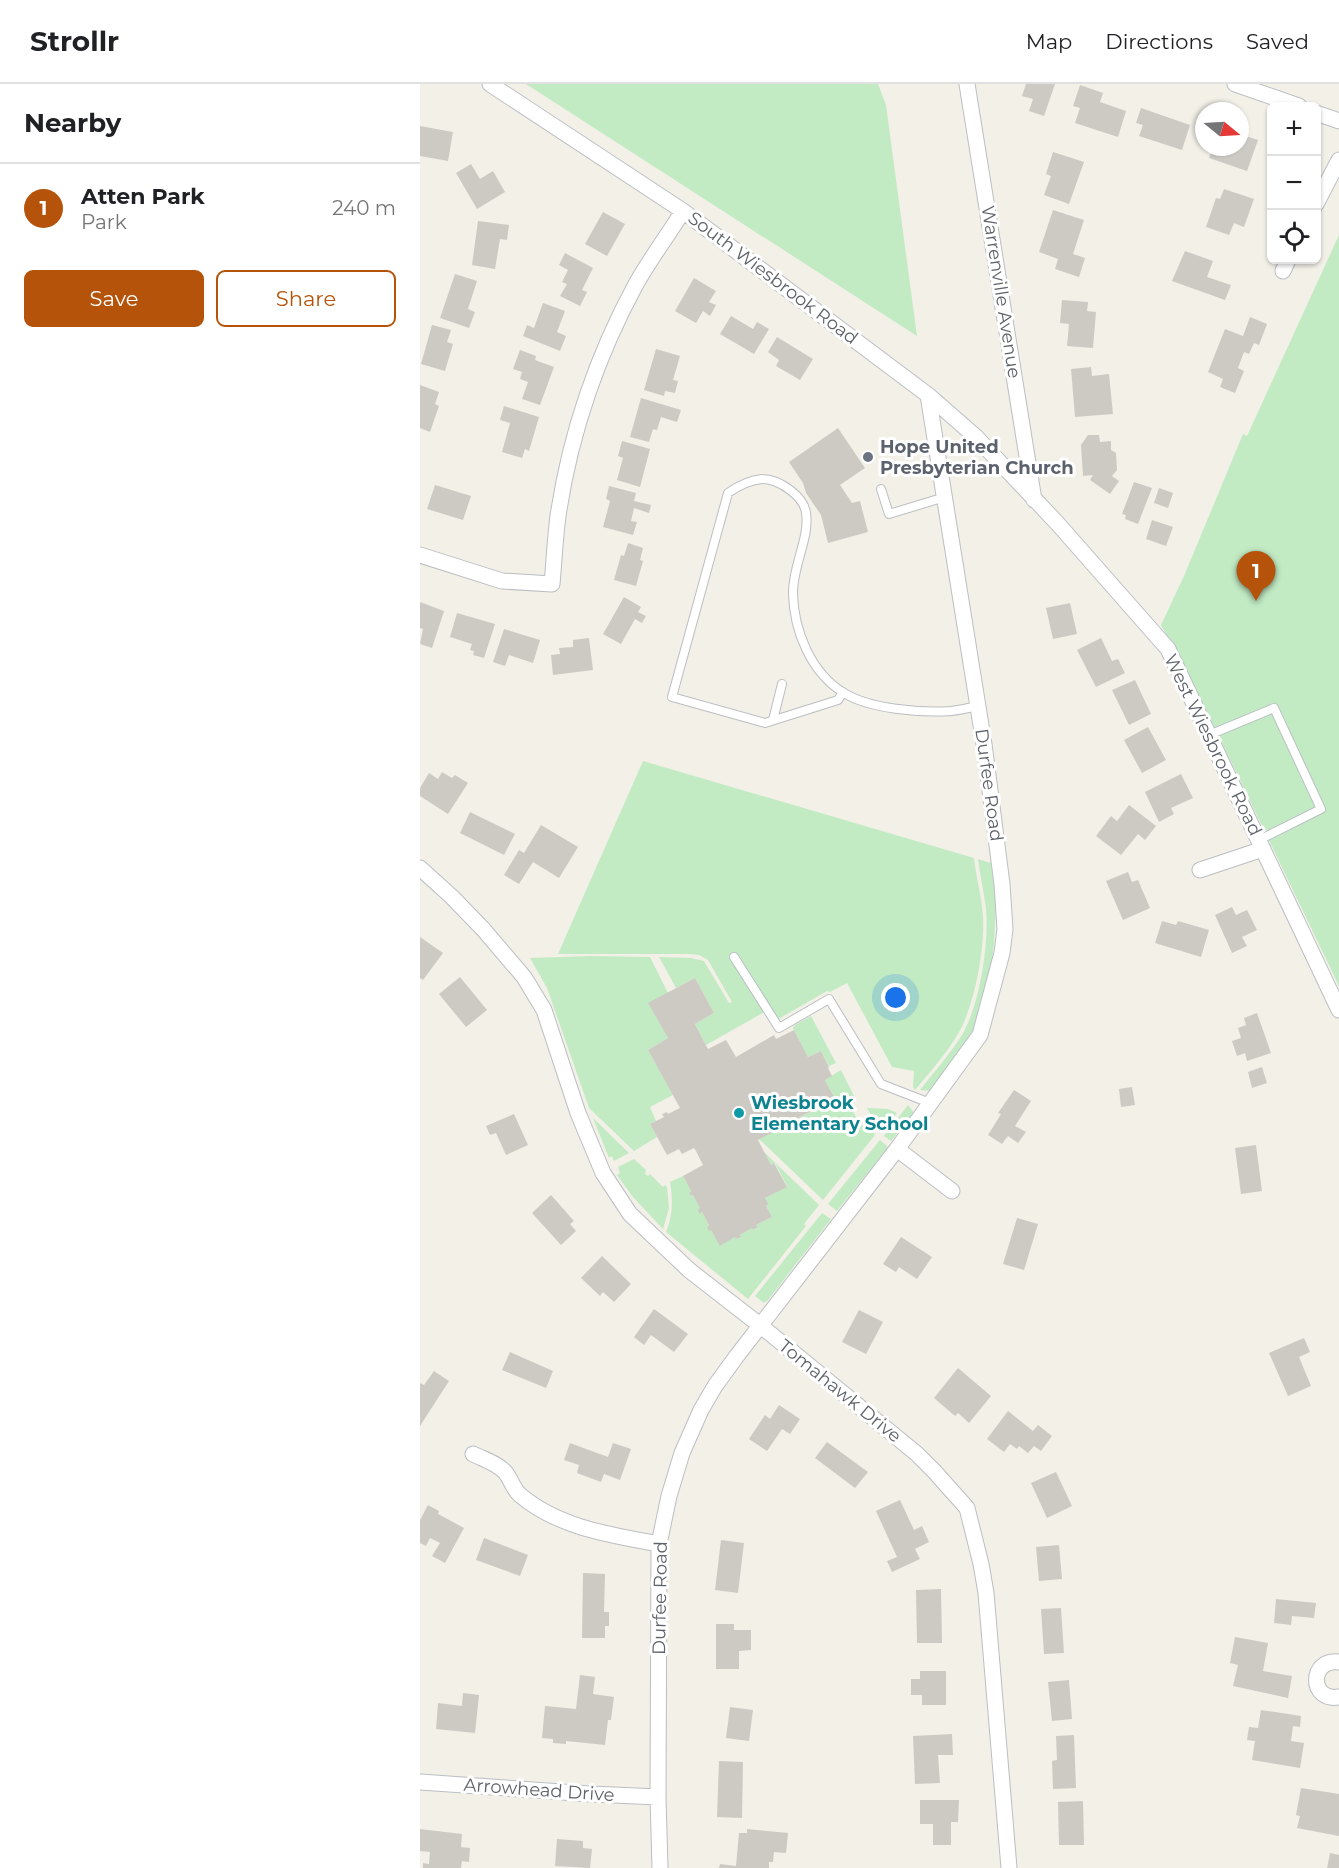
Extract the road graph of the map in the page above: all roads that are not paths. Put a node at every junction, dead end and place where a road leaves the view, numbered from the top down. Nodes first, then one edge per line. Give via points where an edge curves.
1 (490, 84) edge
2 (967, 84) edge
3 (1235, 84) edge
4 (1287, 102) edge
5 (1321, 114) edge
6 (1339, 120) edge
7 (1339, 160) edge
8 (1321, 196) edge
9 (683, 211) junction
10 (928, 395) junction
11 (881, 489) dead end
12 (945, 498) junction
13 (1034, 500) junction
14 (420, 555) edge
15 (783, 684) dead end
16 (843, 692) junction
17 (978, 706) junction
18 (773, 720) junction
19 (1209, 735) junction
20 (1261, 845) junction
21 (420, 868) edge
22 (1200, 870) dead end
23 (734, 957) dead end
24 (1334, 987) edge
25 (1339, 1010) edge
26 (930, 1103) junction
27 (897, 1149) junction
28 (952, 1191) dead end
29 (761, 1326) junction
30 (473, 1454) dead end
31 (659, 1544) junction
32 (1339, 1662) edge
33 (1339, 1697) edge
34 (420, 1782) edge
35 (658, 1797) junction
36 (660, 1868) edge
37 (1009, 1868) edge

1 - 9 street, South Wiesbrook Road
2 - 13 street, Warrenville Avenue
3 - 4 street
5 - 6 street
7 - 8 street
9 - 10 street, South Wiesbrook Road
9 - 14 street via 632,292 587,395 564,482 552,584 502,581
10 - 12 street, Durfee Road
10 - 13 street, South Wiesbrook Road via 976,437
11 - 12 lane via 889,514
12 - 17 street, Durfee Road
13 - 19 street, West Wiesbrook Road via 1168,649
15 - 18 lane
16 - 17 lane via 874,705 904,709 952,711
16 - 18 lane via 838,700
16 - 18 lane via 819,669 797,625 793,592 806,528 802,503 787,488 764,479 738,486 728,493 672,697 765,723
17 - 26 street, Durfee Road via 1005,929 980,1035
19 - 20 street, West Wiesbrook Road
19 - 20 lane via 1274,708 1321,809
20 - 22 street
20 - 24 street, West Wiesbrook Road
21 - 29 street, Tomahawk Drive via 524,977 544,1010 578,1113 603,1173 630,1214 689,1270
23 - 26 lane via 779,1028 830,999 880,1084
24 - 25 street, West Wiesbrook Road
26 - 27 street, Durfee Road
27 - 28 street
27 - 29 street, Durfee Road
29 - 31 street, Durfee Road via 735,1357 701,1410 675,1473
29 - 37 street, Tomahawk Drive via 917,1454 967,1508 986,1593
30 - 31 street via 501,1468 520,1495 554,1517 598,1532
31 - 35 street, Durfee Road
32 - 33 street via 1323,1665 1316,1682 1322,1694
34 - 35 street, Arrowhead Drive
35 - 36 street, Durfee Road

